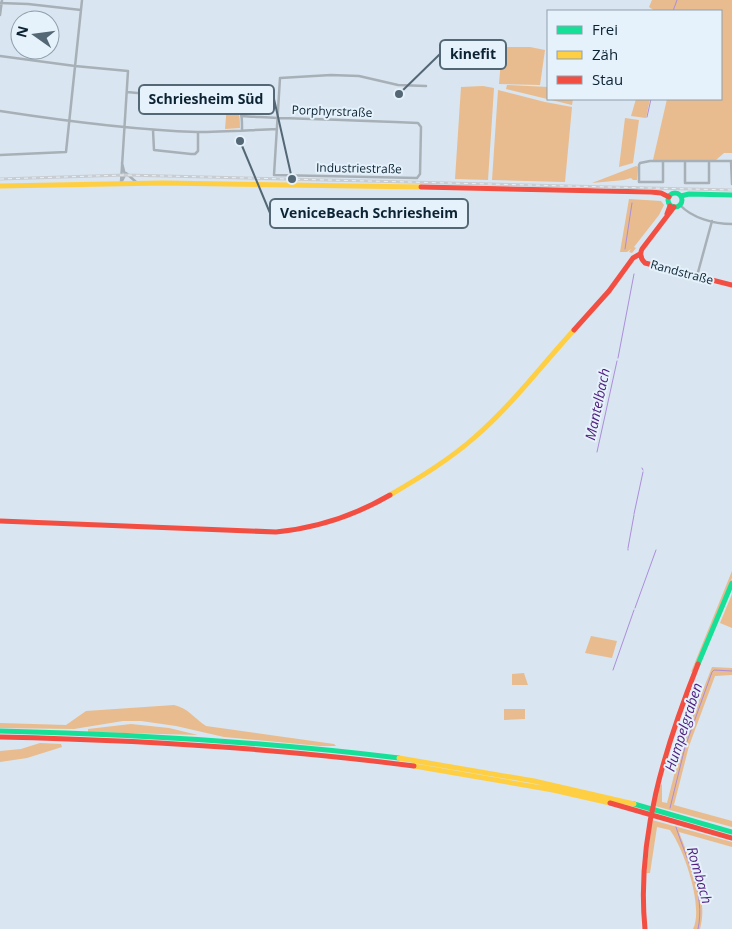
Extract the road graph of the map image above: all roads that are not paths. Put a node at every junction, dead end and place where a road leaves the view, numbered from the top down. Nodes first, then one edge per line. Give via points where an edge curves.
1 (82, 0) edge
2 (1, 2) edge
3 (81, 10) junction
4 (0, 14) edge
5 (0, 56) edge
6 (75, 66) junction
7 (426, 86) dead end
8 (126, 92) junction
9 (0, 111) edge
10 (242, 116) junction
11 (277, 118) junction
12 (69, 121) junction
13 (420, 124) joint
14 (124, 127) junction
15 (154, 130) junction
16 (242, 130) junction
17 (276, 130) junction
18 (198, 132) junction
19 (0, 155) edge
20 (663, 161) junction
21 (685, 161) junction
22 (709, 161) junction
23 (732, 161) edge
24 (122, 162) junction
25 (125, 171) junction
26 (121, 182) junction
27 (136, 182) junction
28 (732, 184) edge
29 (0, 186) edge
30 (732, 195) edge
31 (681, 196) junction
32 (669, 197) junction
33 (680, 205) junction
34 (672, 206) junction
35 (712, 221) junction
36 (732, 224) edge
37 (641, 255) junction
38 (697, 276) junction
39 (732, 285) edge
40 (0, 521) edge
41 (732, 583) edge
42 (0, 731) edge
43 (0, 737) edge
44 (648, 811) junction
45 (655, 812) junction
46 (732, 832) edge
47 (732, 838) edge
48 (644, 929) edge

1 - 3 street
2 - 3 street
2 - 4 street
3 - 6 street
5 - 6 street
6 - 8 street via 128,71
6 - 12 street
7 - 11 street via 398,85 340,75 280,78
8 - 10 street via 231,102
8 - 14 street
9 - 12 street
10 - 11 street, Porphyrstraße
10 - 16 street
11 - 13 street, Porphyrstraße
11 - 17 street
12 - 14 street
12 - 19 street via 66,152
13 - 17 street, Industriestraße via 420,174 417,178 274,175
14 - 15 street
14 - 24 street
15 - 18 street
15 - 18 street via 154,150 191,154 198,151
16 - 17 street
16 - 18 street
20 - 20 street via 663,182 639,182 639,164
20 - 21 street
21 - 22 street
21 - 22 street via 685,183 709,183
22 - 23 street
23 - 28 street
24 - 25 street
24 - 26 street
25 - 26 street
25 - 27 street
26 - 27 main road
26 - 29 main road
27 - 32 main road via 651,192
30 - 31 main road
31 - 32 main road via 674,193
31 - 33 main road
32 - 34 main road via 668,202
33 - 34 main road
33 - 35 street via 692,215
34 - 37 main road
35 - 36 street
35 - 38 street
37 - 38 main road, Randstraße via 645,263
37 - 40 main road via 631,262 501,412 477,435 432,469 373,506 347,518 302,530 276,532
38 - 39 main road, Randstraße
41 - 48 main road via 691,678 658,782 646,851
42 - 44 main road via 191,738 336,750 506,775 561,786
43 - 44 main road via 153,741 259,748 398,763 496,779
44 - 45 main road
45 - 46 main road
45 - 47 main road

